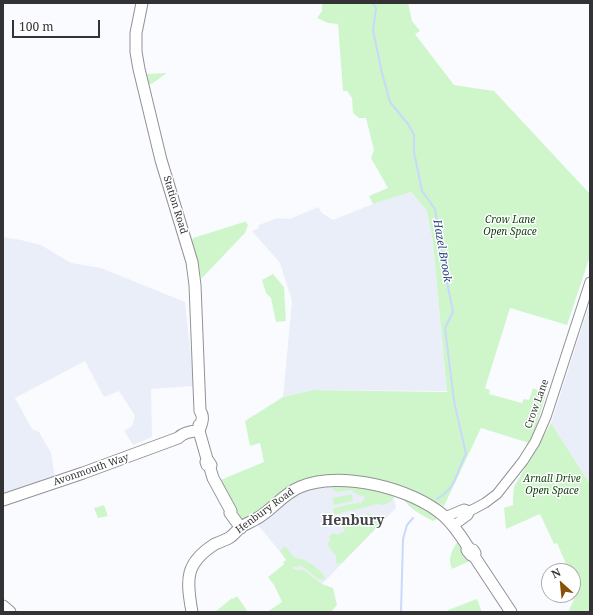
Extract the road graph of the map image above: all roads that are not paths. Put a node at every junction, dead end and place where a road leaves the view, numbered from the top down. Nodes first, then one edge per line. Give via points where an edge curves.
1 (142, 3) edge
2 (590, 282) edge
3 (199, 432) junction
4 (3, 500) edge
5 (470, 510) junction
6 (444, 516) junction
7 (453, 526) junction
8 (238, 530) junction
9 (3, 606) edge
10 (10, 612) edge
11 (192, 612) edge
12 (511, 612) edge

1 - 3 main road, Station Road via 136,33 139,69 192,262 202,413
2 - 5 street, Crow Lane via 546,417 535,442 497,494
3 - 4 main road, Avonmouth Way
3 - 8 main road, Station Road via 213,478 233,514
5 - 6 street, Crow Lane via 464,509
5 - 7 street, Crow Lane via 468,516
6 - 7 main road, Henbury Road
6 - 8 main road, Henbury Road via 413,498 382,486 328,480 298,487
7 - 12 main road, Henbury Road
8 - 11 main road, Henbury Road via 205,551 192,564 188,581
9 - 10 main road

